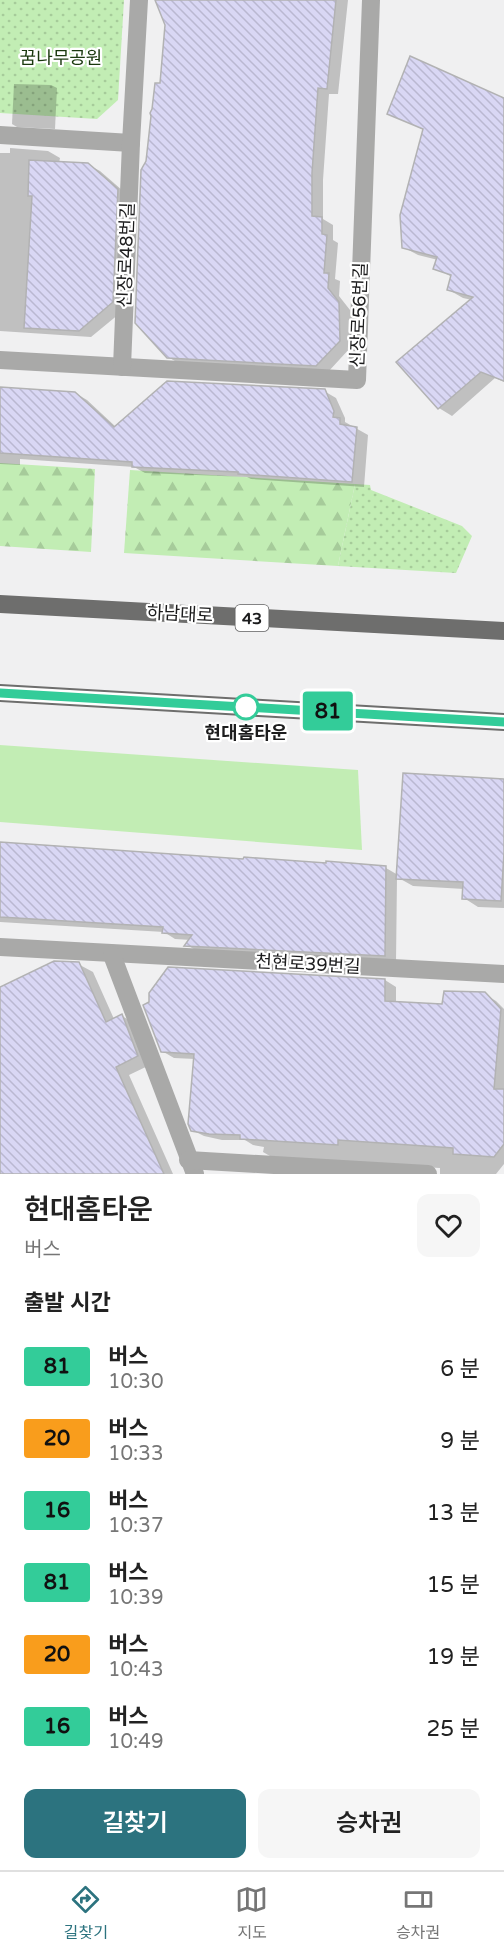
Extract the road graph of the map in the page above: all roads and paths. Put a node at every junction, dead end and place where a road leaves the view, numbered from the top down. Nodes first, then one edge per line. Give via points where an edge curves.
1 (140, 0) edge
2 (371, 0) edge
3 (0, 135) edge
4 (131, 143) junction
5 (0, 360) edge
6 (122, 367) junction
7 (0, 604) edge
8 (504, 631) edge
9 (0, 693) edge
10 (504, 722) edge
11 (0, 948) edge
12 (112, 955) junction
13 (504, 974) edge
14 (191, 1167) edge
15 (428, 1174) edge

1 - 4 street, 신장로48번길
2 - 6 street, 신장로56번길 via 357,380
3 - 4 street
4 - 6 street, 신장로48번길
5 - 6 street, 신장로56번길
7 - 8 main road, 하남대로 / 43
9 - 10 main road
11 - 12 street, 천현로39번길
12 - 13 street, 천현로39번길
12 - 14 street
14 - 15 street

